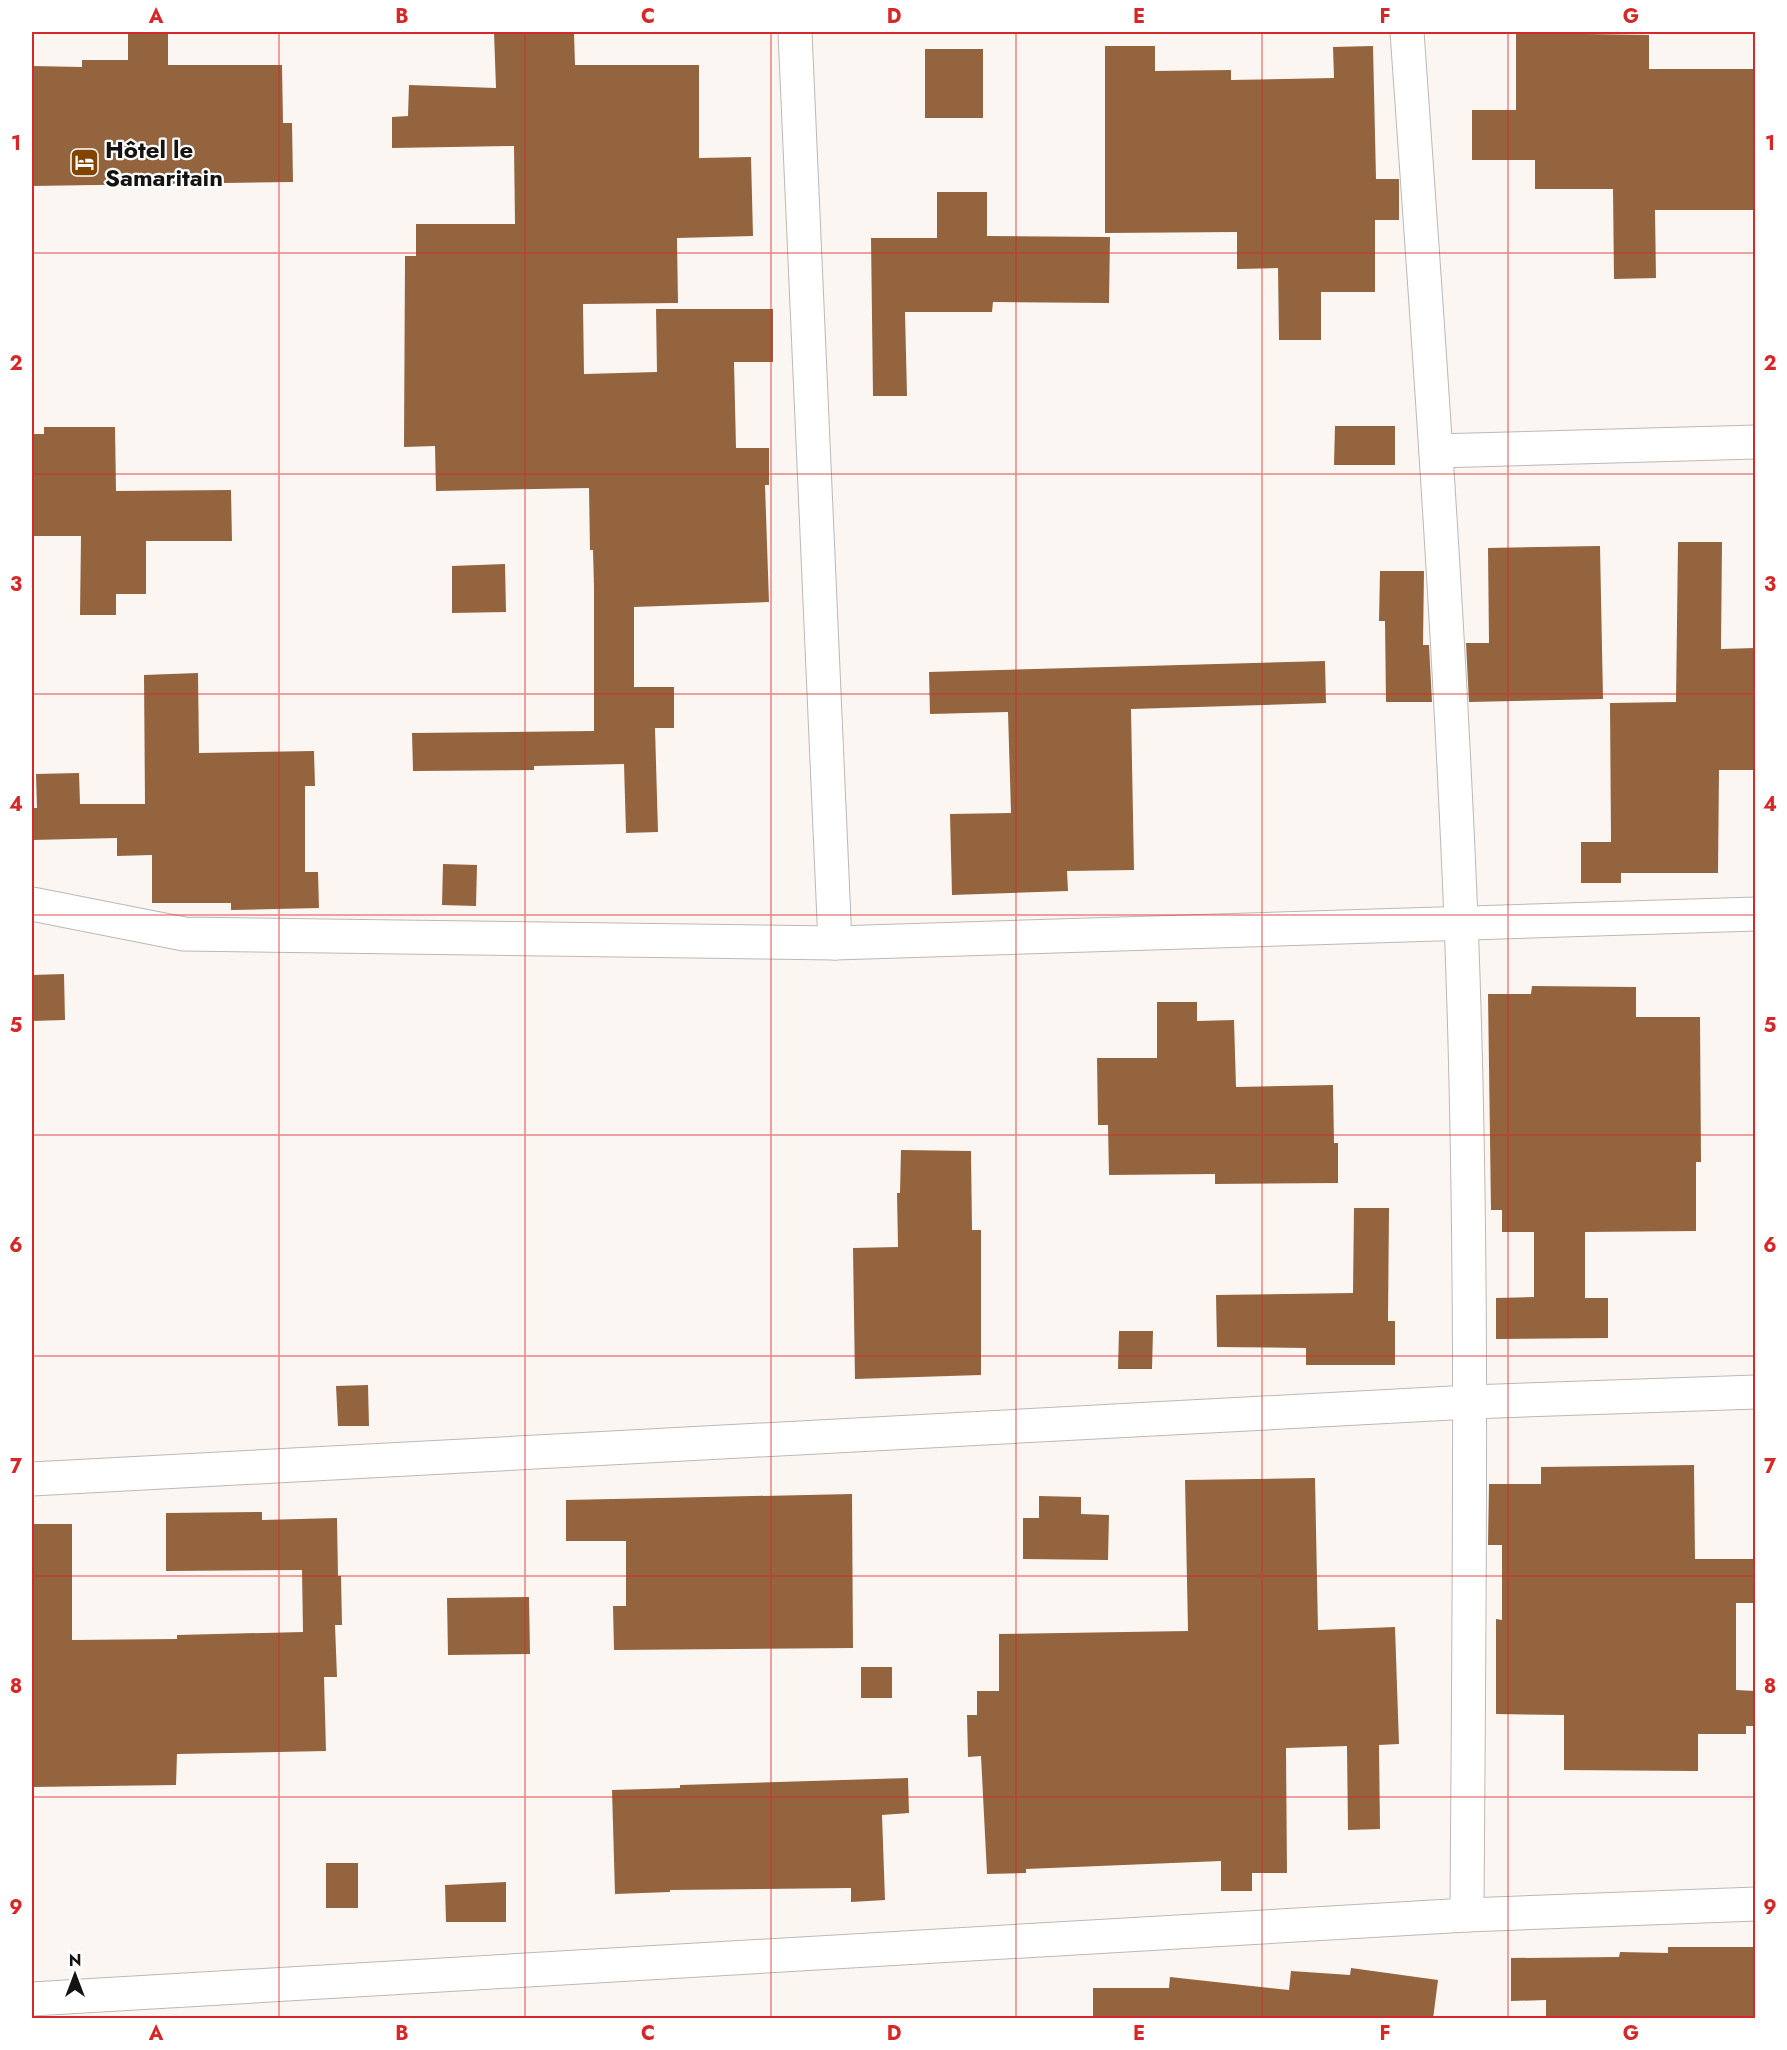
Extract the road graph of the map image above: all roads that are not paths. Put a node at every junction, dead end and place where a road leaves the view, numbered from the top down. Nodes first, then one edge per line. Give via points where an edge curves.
1 (795, 32) edge
2 (1407, 32) edge
3 (1755, 441) edge
4 (1436, 450) junction
5 (32, 904) edge
6 (1755, 914) edge
7 (1461, 922) junction
8 (835, 943) junction
9 (1755, 1392) edge
10 (1470, 1402) junction
11 (32, 1479) edge
12 (1755, 1904) edge
13 (1467, 1915) junction
14 (32, 1999) edge

1 - 8 street
2 - 4 street
3 - 4 street
4 - 7 street
5 - 8 street via 184,934
6 - 7 street
7 - 8 street
7 - 10 street
9 - 10 street
10 - 11 street
10 - 13 street
12 - 13 street
13 - 14 street

